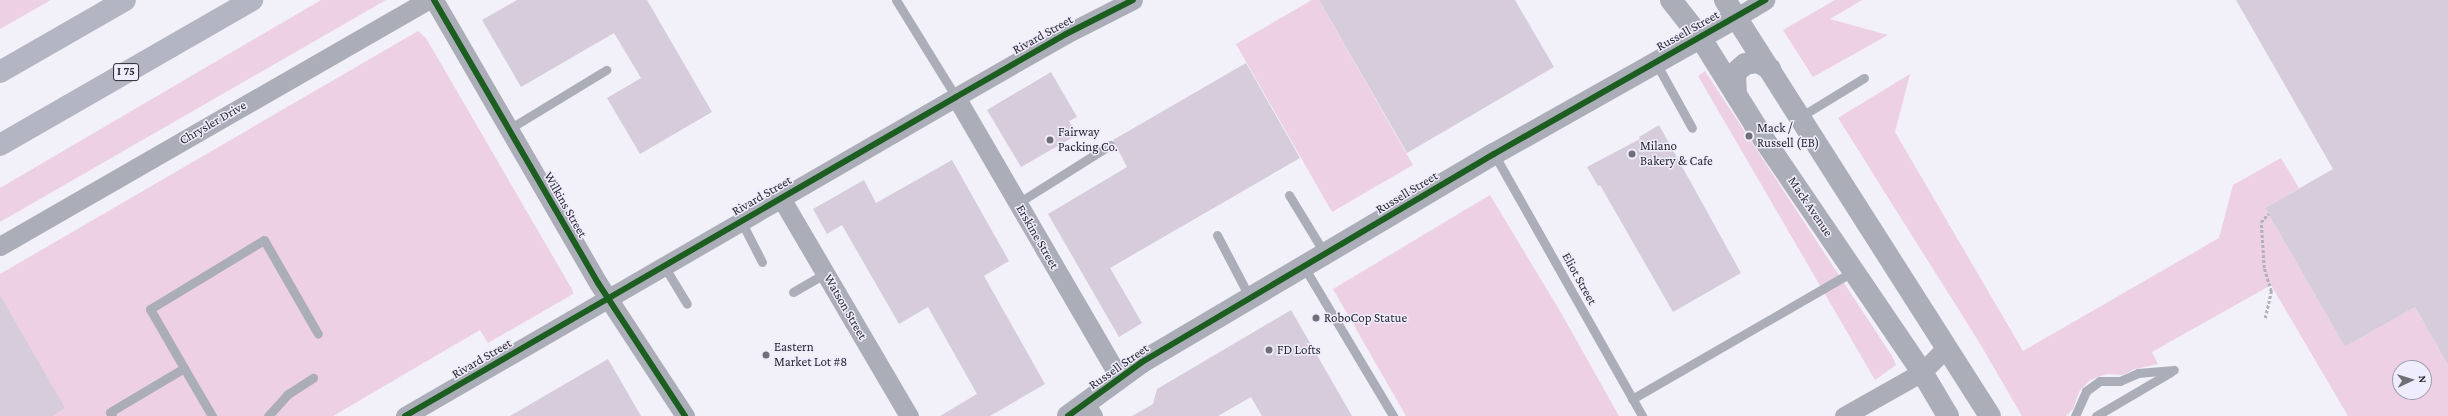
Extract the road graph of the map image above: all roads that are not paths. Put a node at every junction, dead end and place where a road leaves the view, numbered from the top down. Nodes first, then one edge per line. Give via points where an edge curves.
1 (125, 0) edge
2 (252, 0) edge
3 (427, 0) edge
4 (434, 0) edge
5 (896, 0) edge
6 (1133, 0) edge
7 (1671, 0) edge
8 (1765, 0) edge
9 (1731, 8) edge
10 (1700, 37) junction
11 (1655, 62) junction
12 (1770, 69) junction
13 (606, 70) dead end
14 (0, 72) edge
15 (1864, 78) dead end
16 (1736, 94) junction
17 (956, 97) junction
18 (1800, 117) junction
19 (1692, 128) dead end
20 (509, 129) junction
21 (0, 144) edge
22 (1110, 145) dead end
23 (1494, 154) junction
24 (1289, 195) dead end
25 (782, 198) junction
26 (1018, 203) junction
27 (741, 221) junction
28 (1218, 235) dead end
29 (0, 246) edge
30 (1325, 254) junction
31 (762, 262) dead end
32 (664, 266) junction
33 (1304, 267) junction
34 (1854, 271) junction
35 (826, 273) junction
36 (793, 292) dead end
37 (1250, 298) junction
38 (608, 300) junction
39 (687, 304) dead end
40 (318, 334) dead end
41 (1947, 347) junction
42 (184, 368) junction
43 (1922, 372) junction
44 (1120, 377) junction
45 (313, 378) dead end
46 (1632, 399) junction
47 (1089, 410) edge
48 (112, 416) edge
49 (212, 416) edge
50 (268, 416) edge
51 (405, 416) edge
52 (685, 416) edge
53 (910, 416) edge
54 (1068, 416) edge
55 (1393, 416) edge
56 (1642, 416) edge
57 (1844, 416) edge
58 (1948, 416) edge
59 (1990, 416) edge
60 (2075, 416) edge
61 (2096, 416) edge

1 - 14 highway
2 - 21 highway, I 75
3 - 29 street, Chrysler Drive
4 - 20 street, Wilkins Street
5 - 17 lane
6 - 17 street, Rivard Street via 1066,34
7 - 10 main road, Mack Avenue
8 - 9 street, Russell Street
9 - 10 street, Russell Street
9 - 12 main road
10 - 11 street, Russell Street
10 - 16 main road, Mack Avenue
11 - 19 lane
11 - 23 street, Russell Street
12 - 16 main road via 1758,62 1745,64 1735,73
12 - 18 main road
13 - 20 lane
15 - 18 lane
16 - 34 main road, Mack Avenue
17 - 25 street, Rivard Street
17 - 26 street, Erskine Street
18 - 41 main road
20 - 38 street, Wilkins Street
22 - 26 lane
23 - 30 street, Russell Street
23 - 46 lane, Eliot Street
24 - 30 lane
25 - 27 street, Rivard Street
25 - 35 street, Watson Street
26 - 44 street, Erskine Street
27 - 31 lane
27 - 32 street, Rivard Street
28 - 37 lane
30 - 33 street, Russell Street
32 - 38 street, Rivard Street
32 - 39 lane
33 - 37 street, Russell Street
33 - 55 lane
34 - 43 main road, Mack Avenue
34 - 46 lane
35 - 36 lane
35 - 53 street, Watson Street
37 - 44 street, Russell Street
38 - 51 street, Rivard Street
38 - 52 street, Wilkins Street
40 - 42 lane via 264,240 150,309
41 - 43 street
41 - 59 main road
42 - 48 lane via 110,412
42 - 49 lane
43 - 57 street
43 - 58 main road, Mack Avenue
44 - 47 street, Russell Street
45 - 50 lane via 288,394
46 - 56 lane, Eliot Street
47 - 54 street, Russell Street
60 - 61 lane via 2086,391 2096,383 2120,381 2138,373 2174,370

